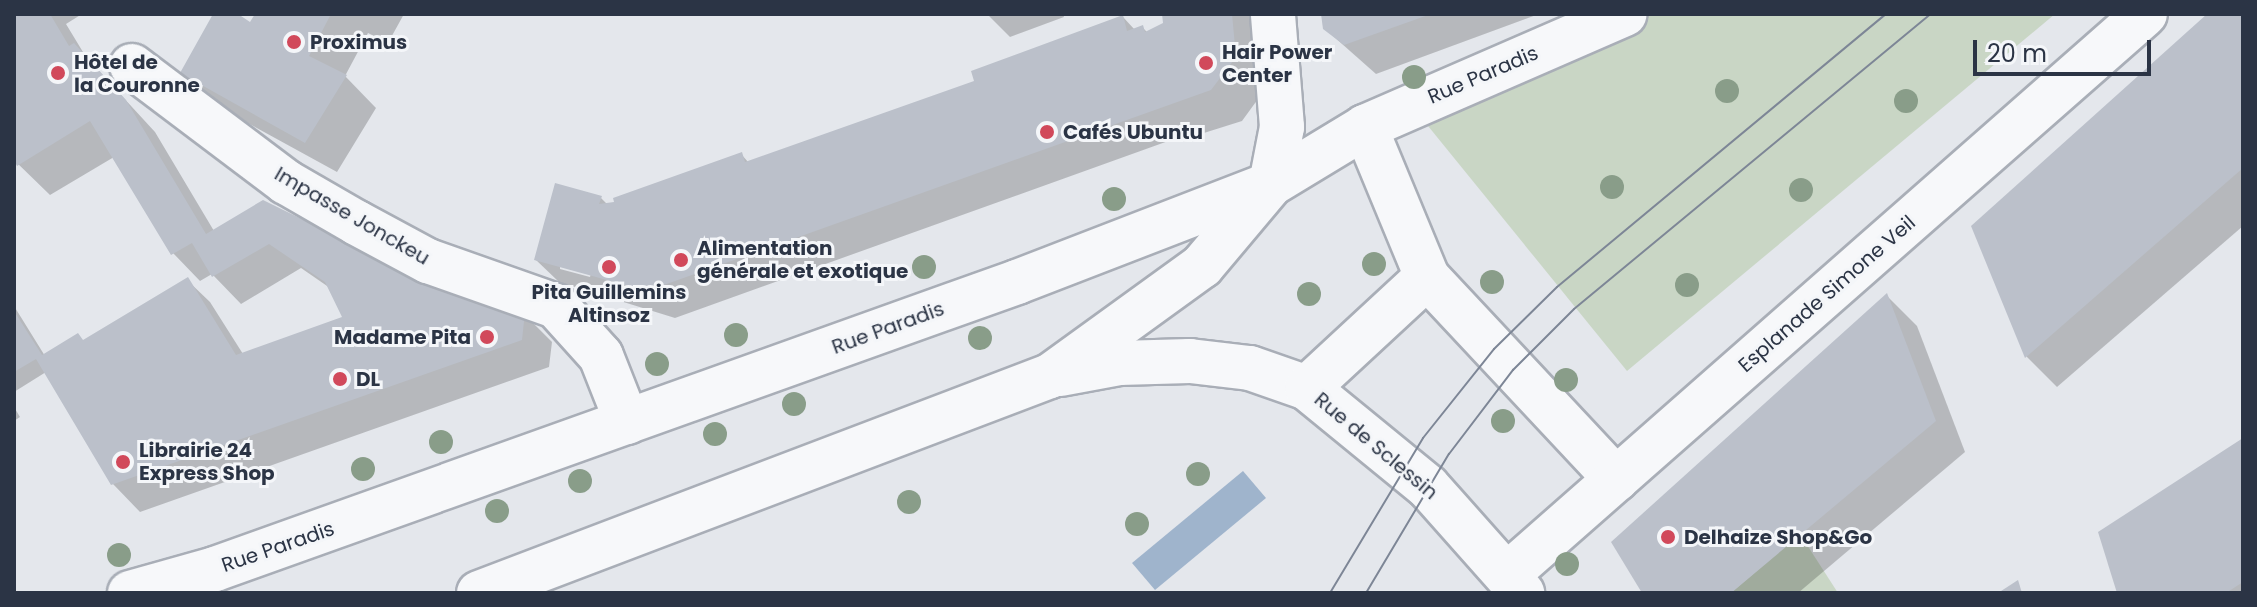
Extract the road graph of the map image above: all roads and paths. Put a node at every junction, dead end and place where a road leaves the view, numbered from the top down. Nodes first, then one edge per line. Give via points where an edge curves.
1 (1273, 14) edge
2 (1625, 14) edge
3 (2145, 14) edge
4 (132, 66) dead end
5 (1365, 127) junction
6 (1271, 184) junction
7 (1427, 277) junction
8 (1050, 376) junction
9 (1307, 388) junction
10 (627, 422) junction
11 (1616, 479) junction
12 (1515, 584) edge
13 (130, 593) edge
14 (479, 593) edge

1 - 6 street via 1282,127
2 - 5 street, Rue Paradis
3 - 11 street, Esplanade Simone Veil
4 - 10 street, Impasse Jonckeu via 286,182 357,223 428,261 556,306 601,356
5 - 6 street, Rue Paradis
5 - 7 street
6 - 8 street via 1202,266
6 - 10 street, Rue Paradis
7 - 9 street
7 - 11 street
8 - 9 street, Rue de Sclessin via 1119,363 1190,361 1250,368
8 - 14 street
9 - 12 street, Rue de Sclessin via 1428,487
10 - 13 street, Rue Paradis via 215,569
11 - 12 street, Esplanade Simone Veil

